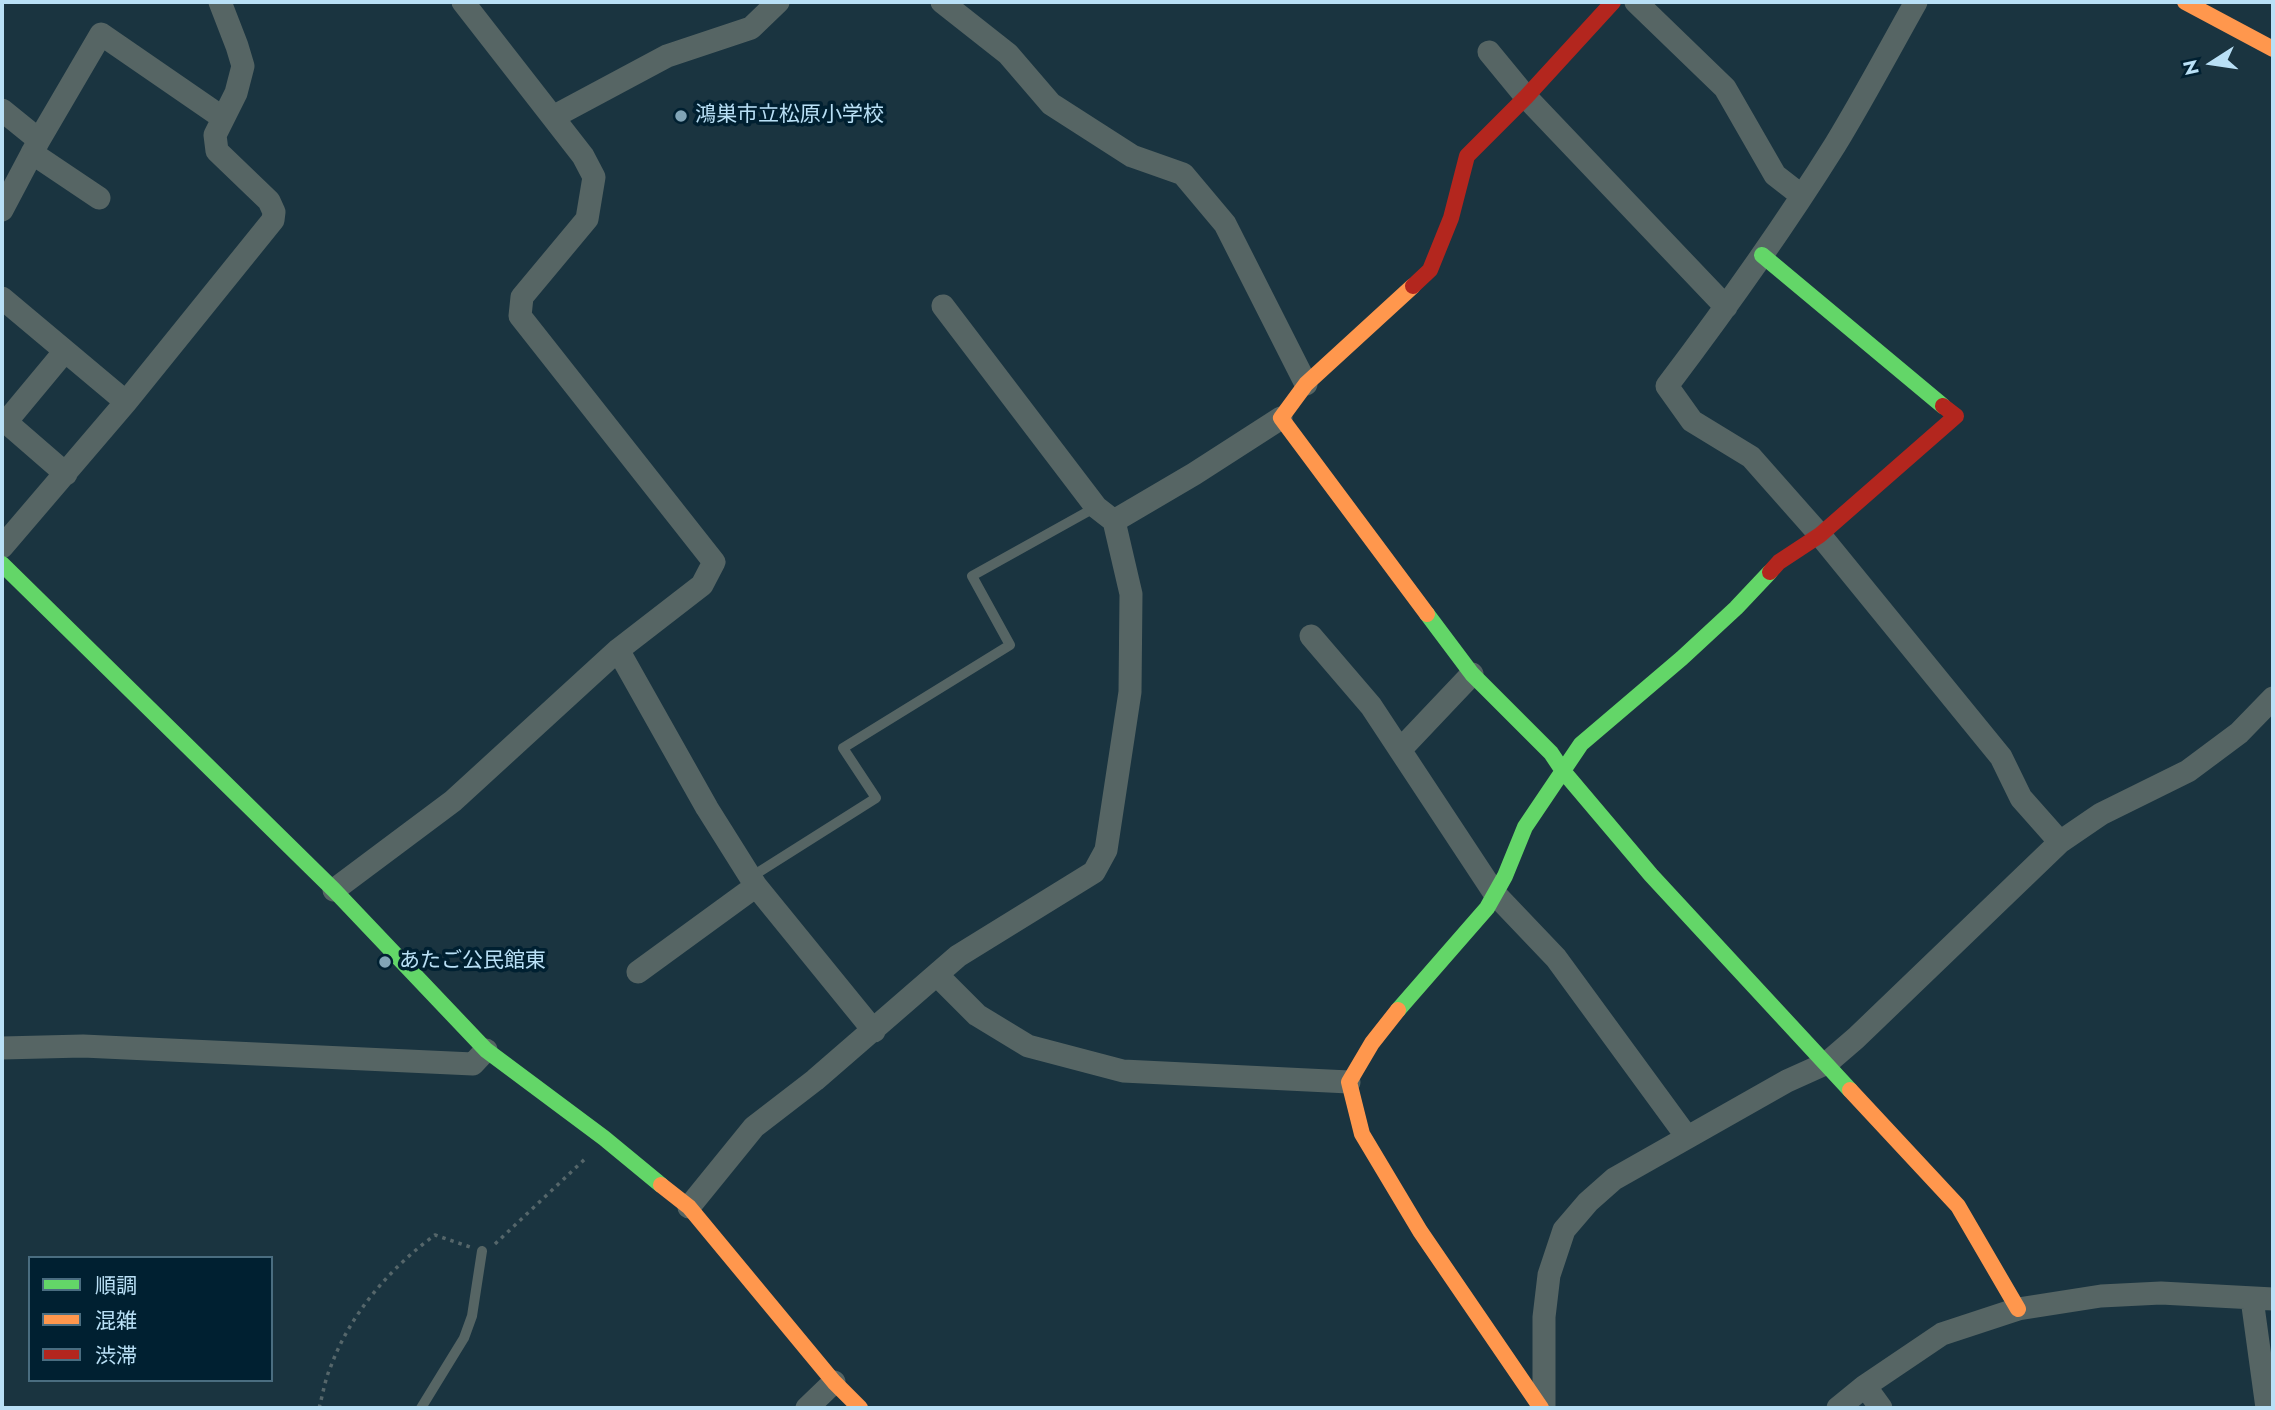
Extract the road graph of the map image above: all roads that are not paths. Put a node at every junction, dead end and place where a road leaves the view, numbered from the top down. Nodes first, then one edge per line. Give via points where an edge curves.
1 (220, 2) edge
2 (463, 2) edge
3 (778, 2) edge
4 (942, 2) edge
5 (1614, 2) edge
6 (1636, 2) edge
7 (1916, 2) edge
8 (2185, 2) edge
9 (2273, 49) edge
10 (1489, 52) dead end
11 (1526, 97) junction
12 (2, 110) edge
13 (553, 117) junction
14 (223, 118) junction
15 (36, 147) junction
16 (1802, 196) junction
17 (99, 198) dead end
18 (2, 210) edge
19 (1762, 254) junction
20 (2, 298) edge
21 (943, 306) dead end
22 (1726, 307) junction
23 (65, 351) junction
24 (1306, 384) junction
25 (126, 402) junction
26 (1281, 418) junction
27 (66, 474) junction
28 (1105, 514) junction
29 (1820, 535) junction
30 (2, 547) edge
31 (2, 564) edge
32 (1311, 636) dead end
33 (618, 650) junction
34 (1472, 674) junction
35 (2273, 698) edge
36 (1400, 750) junction
37 (1563, 771) junction
38 (2060, 842) junction
39 (754, 881) junction
40 (334, 890) junction
41 (1495, 894) junction
42 (638, 972) dead end
43 (937, 975) junction
44 (874, 1031) junction
45 (2, 1048) edge
46 (486, 1050) junction
47 (1826, 1063) junction
48 (1349, 1082) junction
49 (1687, 1137) junction
50 (689, 1207) junction
51 (482, 1251) road end
52 (2263, 1299) edge
53 (2018, 1309) junction
54 (834, 1382) junction
55 (1865, 1386) junction
56 (421, 1408) edge
57 (807, 1408) edge
58 (860, 1408) edge
59 (1542, 1408) edge
60 (1838, 1408) edge
61 (1881, 1408) edge
62 (2267, 1408) edge

1 - 14 street via 243,66
2 - 13 street
3 - 13 street via 751,28 667,56
4 - 24 street via 1009,54 1051,104 1132,156 1183,174 1225,224
5 - 11 street
6 - 16 street via 1725,88 1775,175
7 - 16 street
8 - 9 street
10 - 11 street
11 - 22 street
11 - 24 street via 1467,156 1451,218 1430,270
12 - 15 street
13 - 33 street via 594,177 587,219 522,297 520,316 714,562 702,585
14 - 15 street via 101,34
14 - 25 street via 215,135 217,151 269,201 273,220
15 - 17 street
15 - 18 street
16 - 19 street
19 - 22 street
19 - 29 street via 1956,416
20 - 23 street
21 - 28 street
22 - 29 street via 1667,386 1692,421 1751,457
23 - 25 street
23 - 27 street via 6,422
24 - 26 street
25 - 27 street
26 - 28 street via 1194,474
26 - 34 street
27 - 30 street
28 - 39 lane via 972,576 1010,645 843,748 876,798
28 - 43 street via 1131,594 1130,692 1106,850 1094,872 958,956
29 - 37 street via 1779,562 1709,633 1581,744
29 - 38 street via 2001,757 2021,798
31 - 40 street
32 - 36 street via 1371,706
33 - 39 street
33 - 40 street via 453,801
34 - 36 street
34 - 37 street
35 - 38 street via 2239,733 2188,771 2102,814
36 - 41 street
37 - 41 street via 1525,827
37 - 47 street via 1651,875
38 - 47 street
39 - 42 street
39 - 44 street
40 - 46 street
41 - 48 street via 1372,1043
41 - 49 street via 1556,958
43 - 44 street
43 - 48 street via 977,1015 1028,1046 1123,1071
44 - 50 street via 754,1127
45 - 46 street via 83,1046 473,1064
46 - 50 street
47 - 49 street
47 - 53 street via 1958,1206
48 - 59 street via 1362,1134 1420,1231
49 - 59 street via 1614,1179 1564,1230 1549,1275 1545,1306
50 - 54 street
51 - 56 lane via 464,1338
52 - 53 street via 2149,1294
52 - 62 street
53 - 55 street via 1942,1334
54 - 57 street
54 - 58 street
55 - 60 street
55 - 61 street

